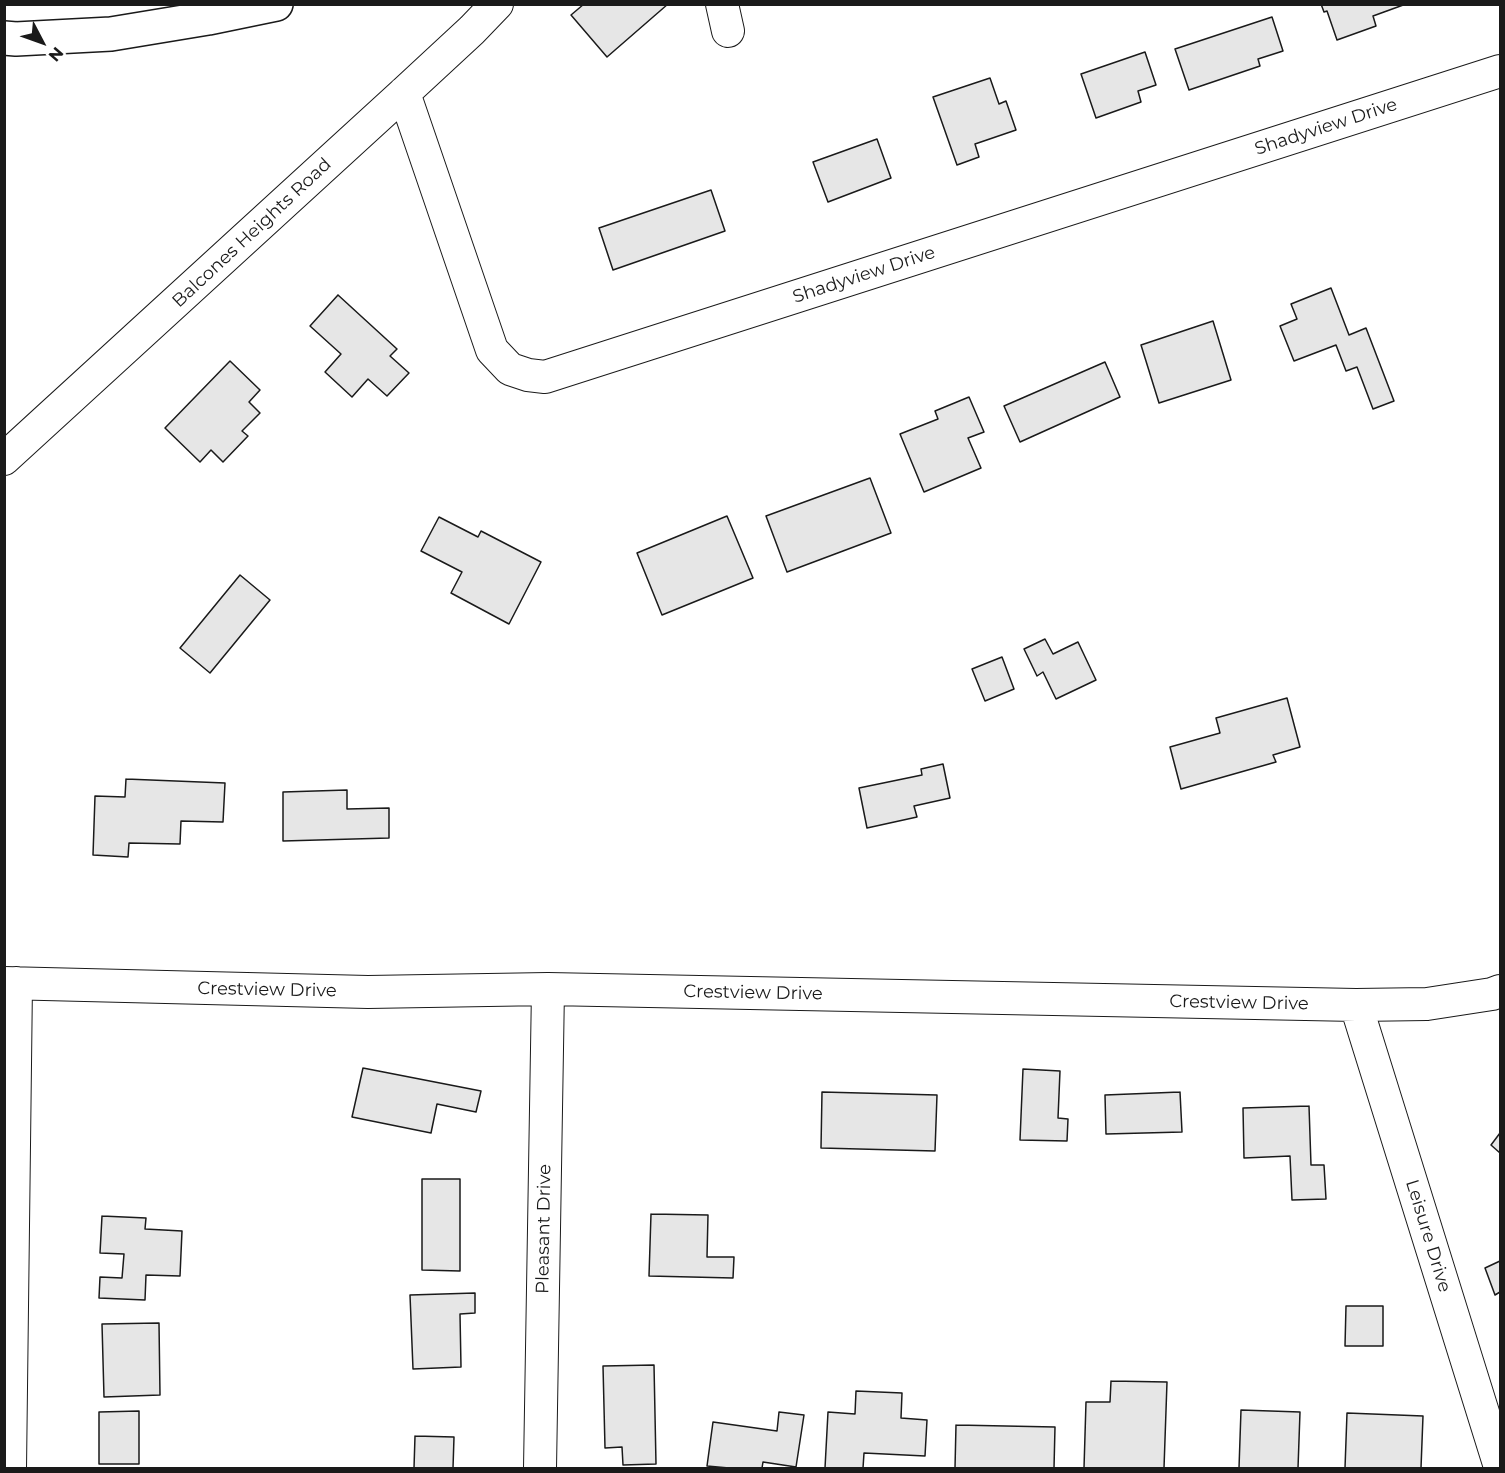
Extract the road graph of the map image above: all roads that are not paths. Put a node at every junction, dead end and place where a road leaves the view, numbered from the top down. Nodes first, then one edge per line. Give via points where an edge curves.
1 (276, 4) edge
2 (497, 4) edge
3 (235, 8) edge
4 (4, 38) edge
5 (1500, 71) edge
6 (404, 93) junction
7 (4, 459) edge
8 (10, 983) edge
9 (548, 989) junction
10 (1500, 991) edge
11 (1356, 1005) junction
12 (1500, 1467) edge
13 (10, 1468) edge
14 (540, 1468) edge

1 - 3 main road
2 - 6 street, Balcones Heights Road
3 - 4 main road via 111,34
5 - 6 street, Shadyview Drive via 545,377 510,369 492,350
6 - 7 street, Balcones Heights Road
8 - 9 street, Crestview Drive via 369,992
8 - 13 street
9 - 11 street, Crestview Drive
9 - 14 street, Pleasant Drive
10 - 11 street, Crestview Drive via 1427,1004
11 - 12 street, Leisure Drive

